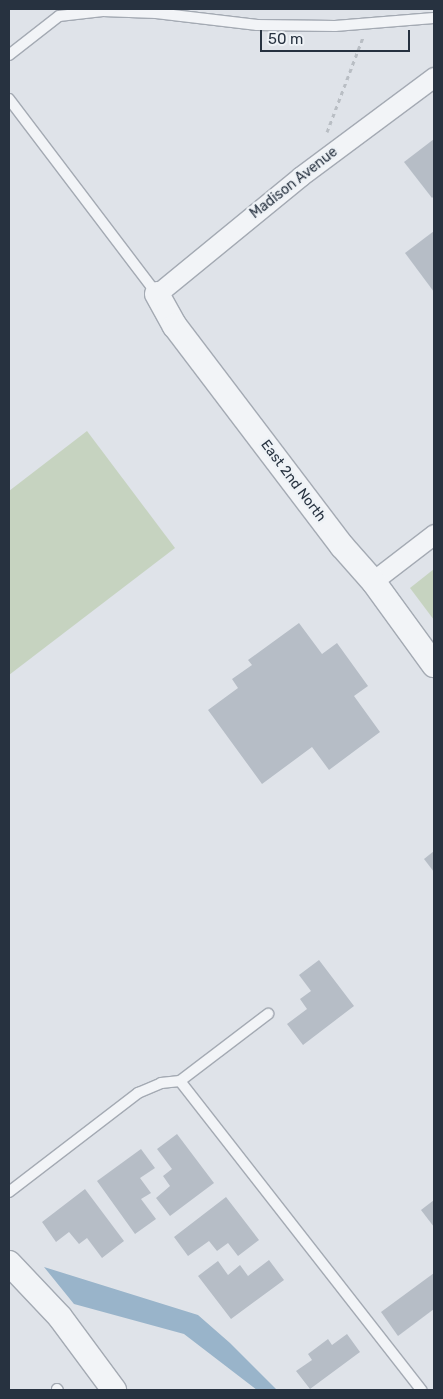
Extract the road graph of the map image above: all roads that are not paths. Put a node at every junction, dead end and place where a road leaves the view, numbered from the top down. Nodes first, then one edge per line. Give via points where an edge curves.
1 (434, 18) edge
2 (9, 55) edge
3 (434, 77) edge
4 (9, 98) edge
5 (157, 294) junction
6 (434, 534) edge
7 (373, 581) junction
8 (434, 666) edge
9 (268, 1014) dead end
10 (180, 1081) junction
11 (9, 1192) edge
12 (9, 1263) edge
13 (114, 1390) edge
14 (421, 1390) edge

1 - 2 lane via 335,26 257,25 156,13 103,12 59,16
3 - 5 street, Madison Avenue via 301,176
4 - 5 lane
5 - 7 street, East 2nd North via 174,326 342,546
6 - 7 street
7 - 8 street, East 2nd North
9 - 10 lane
10 - 11 lane via 161,1083 138,1093
10 - 14 lane
12 - 13 street via 60,1318

